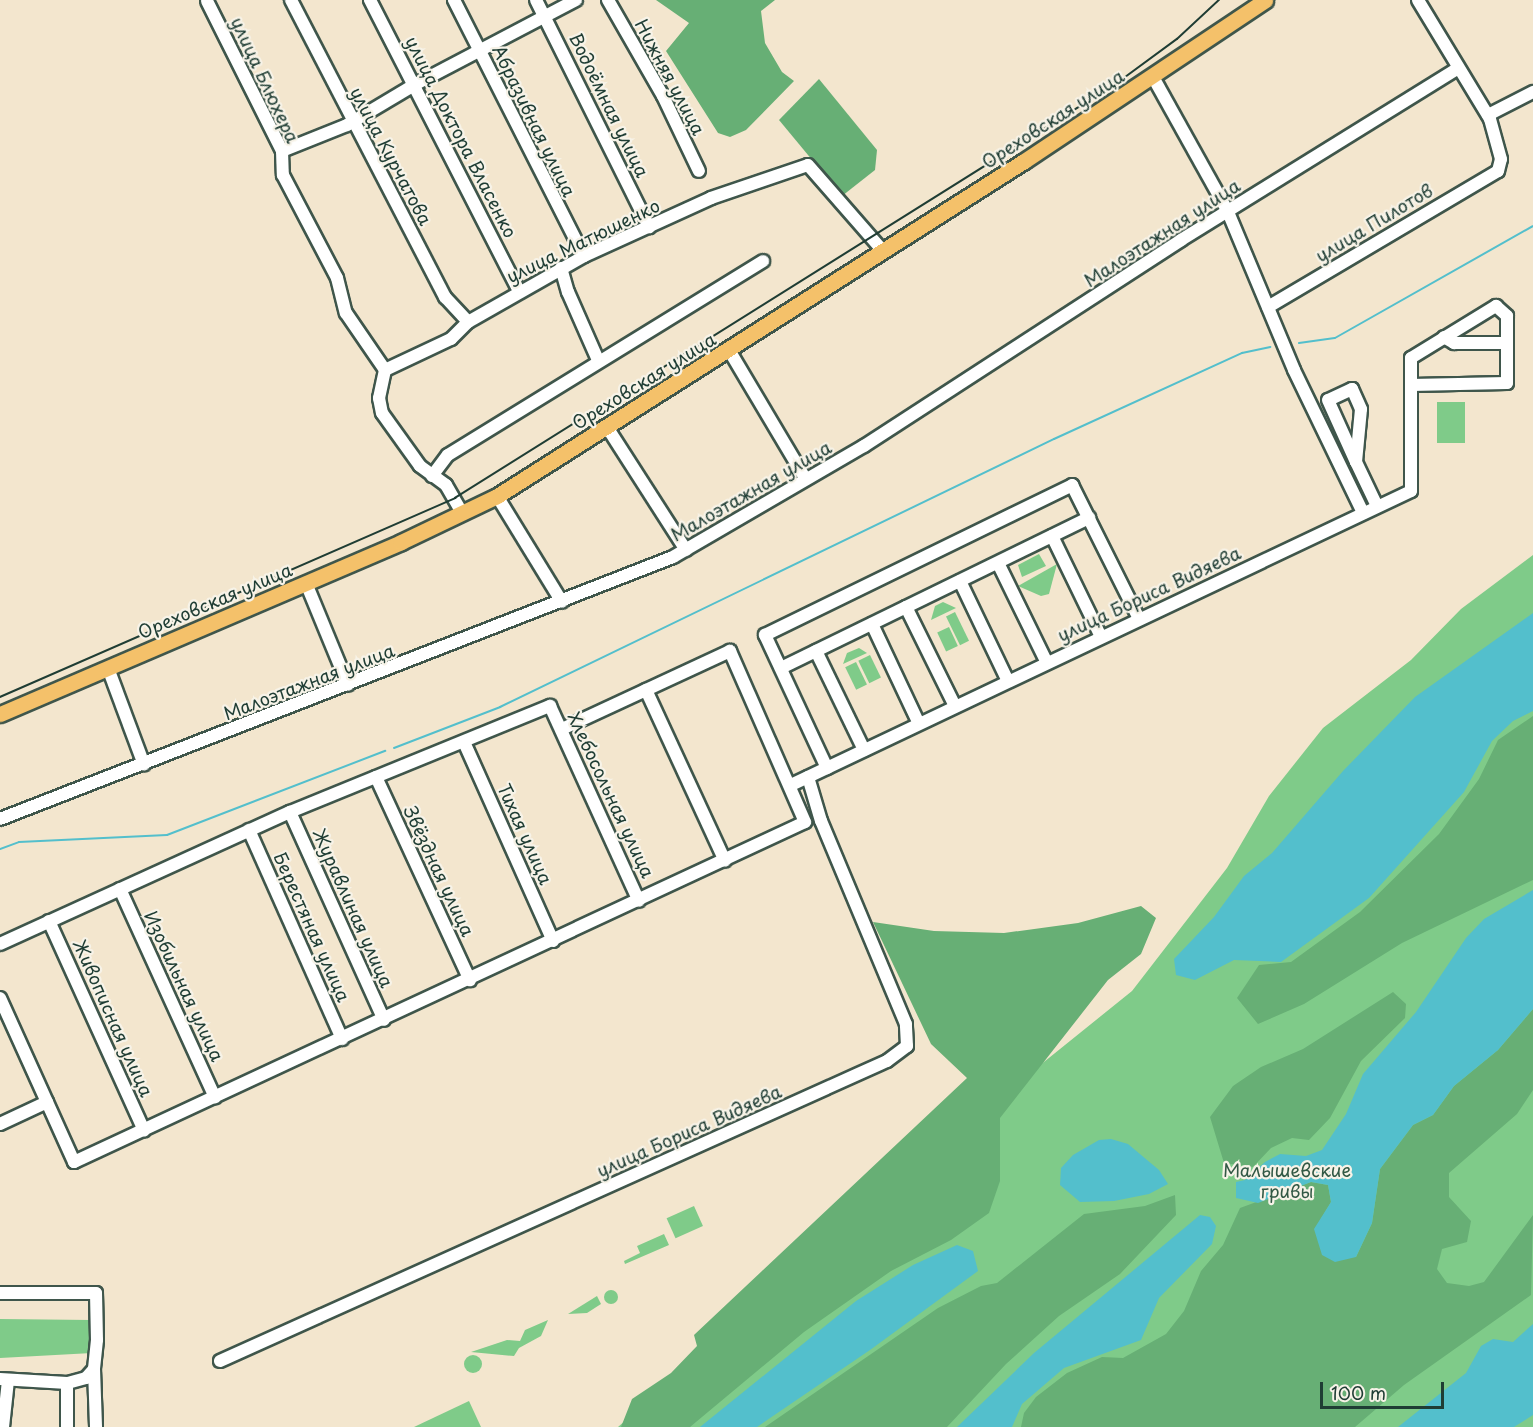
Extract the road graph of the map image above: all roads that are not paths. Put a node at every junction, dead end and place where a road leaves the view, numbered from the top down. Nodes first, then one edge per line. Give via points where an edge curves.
1 (291, 0) edge
2 (370, 0) edge
3 (454, 0) edge
4 (536, 0) edge
5 (576, 0) edge
6 (608, 0) edge
7 (1264, 0) edge
8 (207, 1) edge
9 (1422, 2) edge
10 (544, 16) junction
11 (480, 50) junction
12 (1457, 69) junction
13 (1153, 77) junction
14 (414, 85) junction
15 (1533, 92) edge
16 (1488, 115) junction
17 (353, 122) junction
18 (282, 151) junction
19 (699, 171) dead end
20 (1228, 212) junction
21 (649, 227) junction
22 (883, 251) junction
23 (584, 256) junction
24 (763, 261) dead end
25 (561, 268) junction
26 (519, 291) junction
27 (1268, 307) junction
28 (468, 322) junction
29 (1444, 337) junction
30 (1507, 343) junction
31 (729, 350) junction
32 (598, 360) junction
33 (385, 370) junction
34 (1411, 385) junction
35 (607, 427) junction
36 (1356, 462) junction
37 (432, 476) junction
38 (805, 478) junction
39 (497, 496) junction
40 (1377, 506) junction
41 (462, 513) junction
42 (1362, 513) junction
43 (1089, 518) junction
44 (1052, 536) junction
45 (686, 550) junction
46 (998, 562) junction
47 (960, 581) junction
48 (306, 583) junction
49 (562, 602) junction
50 (906, 607) junction
51 (1139, 619) junction
52 (872, 624) junction
53 (1101, 637) junction
54 (816, 651) junction
55 (1047, 663) junction
56 (108, 668) junction
57 (780, 668) junction
58 (1008, 681) junction
59 (348, 685) junction
60 (646, 690) junction
61 (955, 706) junction
62 (0, 714) edge
63 (919, 724) junction
64 (562, 729) junction
65 (464, 742) junction
66 (864, 750) junction
67 (144, 765) junction
68 (826, 768) junction
69 (376, 777) junction
70 (808, 777) junction
71 (791, 785) junction
72 (290, 812) junction
73 (0, 819) edge
74 (249, 830) junction
75 (725, 861) junction
76 (120, 890) junction
77 (639, 901) junction
78 (50, 921) junction
79 (553, 941) junction
80 (0, 944) edge
81 (470, 980) junction
82 (0, 998) edge
83 (384, 1020) junction
84 (342, 1039) junction
85 (215, 1097) junction
86 (47, 1102) junction
87 (0, 1124) edge
88 (144, 1130) junction
89 (0, 1293) edge
90 (220, 1361) dead end
91 (94, 1369) junction
92 (4, 1379) edge
93 (67, 1383) junction
94 (3, 1427) edge
95 (67, 1427) edge
96 (96, 1427) edge

1 - 17 street, улица Курчатова
2 - 14 street, улица Доктора Власенко
3 - 11 street, Абразивная улица
4 - 10 street, Водоёмная улица
5 - 10 street
6 - 19 street, Нижняя улица via 663,96
7 - 13 main road, Ореховская улица
8 - 18 street, улица Блюхера
9 - 12 street
10 - 11 street
10 - 21 street, Водоёмная улица
11 - 14 street
11 - 23 street, Абразивная улица
12 - 16 street
12 - 20 street, Малоэтажная улица
13 - 20 street
13 - 22 main road, Ореховская улица
14 - 17 street
14 - 26 street, улица Доктора Власенко
15 - 16 street
16 - 27 street, улица Пилотов via 1501,159 1498,171
17 - 18 street
17 - 28 street, улица Курчатова via 444,297
18 - 33 street, улица Блюхера via 283,175 337,278 346,313
20 - 27 street
20 - 38 street, Малоэтажная улица via 964,383
21 - 22 street, улица Матюшенко via 733,190 808,165
21 - 23 street, улица Матюшенко
22 - 31 main road, Ореховская улица
23 - 25 street, улица Матюшенко
24 - 32 street
25 - 26 street, улица Матюшенко
25 - 32 street
26 - 28 street, улица Матюшенко
27 - 42 street
28 - 33 street, улица Матюшенко via 452,339
29 - 30 street via 1454,343
29 - 30 street, улица Бориса Видяева via 1496,306 1507,316
29 - 34 street, улица Бориса Видяева via 1412,358
30 - 34 street, улица Бориса Видяева via 1507,383
31 - 35 main road, Ореховская улица
31 - 38 street
32 - 37 street via 448,455
33 - 37 street via 379,398 382,413 420,466
34 - 40 street, улица Бориса Видяева via 1411,491
35 - 39 main road, Ореховская улица
35 - 45 street
36 - 36 street via 1328,400 1352,389 1361,409
36 - 40 street
37 - 41 street via 446,485
38 - 45 street, Малоэтажная улица
39 - 41 main road, Ореховская улица
39 - 49 street
40 - 42 street, улица Бориса Видяева
41 - 48 main road, Ореховская улица
42 - 51 street, улица Бориса Видяева
43 - 44 street
43 - 51 street
43 - 57 street via 1072,485 1019,510 765,634
44 - 46 street
44 - 53 street
45 - 49 street, Малоэтажная улица
46 - 47 street
46 - 55 street
47 - 50 street
47 - 58 street
48 - 56 main road, Ореховская улица
48 - 59 street
49 - 59 street, Малоэтажная улица
50 - 52 street
50 - 61 street
51 - 53 street, улица Бориса Видяева
52 - 54 street
52 - 63 street
53 - 55 street, улица Бориса Видяева
54 - 57 street
54 - 66 street
55 - 58 street, улица Бориса Видяева
56 - 62 main road, Ореховская улица
56 - 67 street
57 - 68 street
58 - 61 street, улица Бориса Видяева
59 - 67 street, Малоэтажная улица
60 - 64 street
60 - 71 street via 730,651
60 - 75 street
61 - 63 street, улица Бориса Видяева
63 - 66 street, улица Бориса Видяева
64 - 65 street, Хлебосольная улица via 550,705
64 - 77 street, Хлебосольная улица
65 - 69 street
65 - 79 street, Тихая улица
66 - 68 street, улица Бориса Видяева
67 - 73 street, Малоэтажная улица
68 - 70 street, улица Бориса Видяева
69 - 72 street
69 - 81 street, Звёздная улица
70 - 71 street, улица Бориса Видяева
70 - 90 street, улица Бориса Видяева via 821,821 906,1024 907,1046 887,1061
71 - 75 street via 805,817 801,826
72 - 74 street
72 - 83 street, Журавлиная улица
74 - 76 street
74 - 84 street, Берестяная улица
75 - 77 street
76 - 78 street
76 - 85 street, Изобильная улица
77 - 79 street
78 - 80 street
78 - 88 street, Живописная улица
79 - 81 street
81 - 83 street
82 - 86 street
83 - 84 street
84 - 85 street
85 - 88 street
86 - 87 street
86 - 88 street via 74,1162
89 - 91 street via 96,1293
91 - 93 street via 86,1378
91 - 96 street
92 - 93 street
92 - 94 street
93 - 95 street

